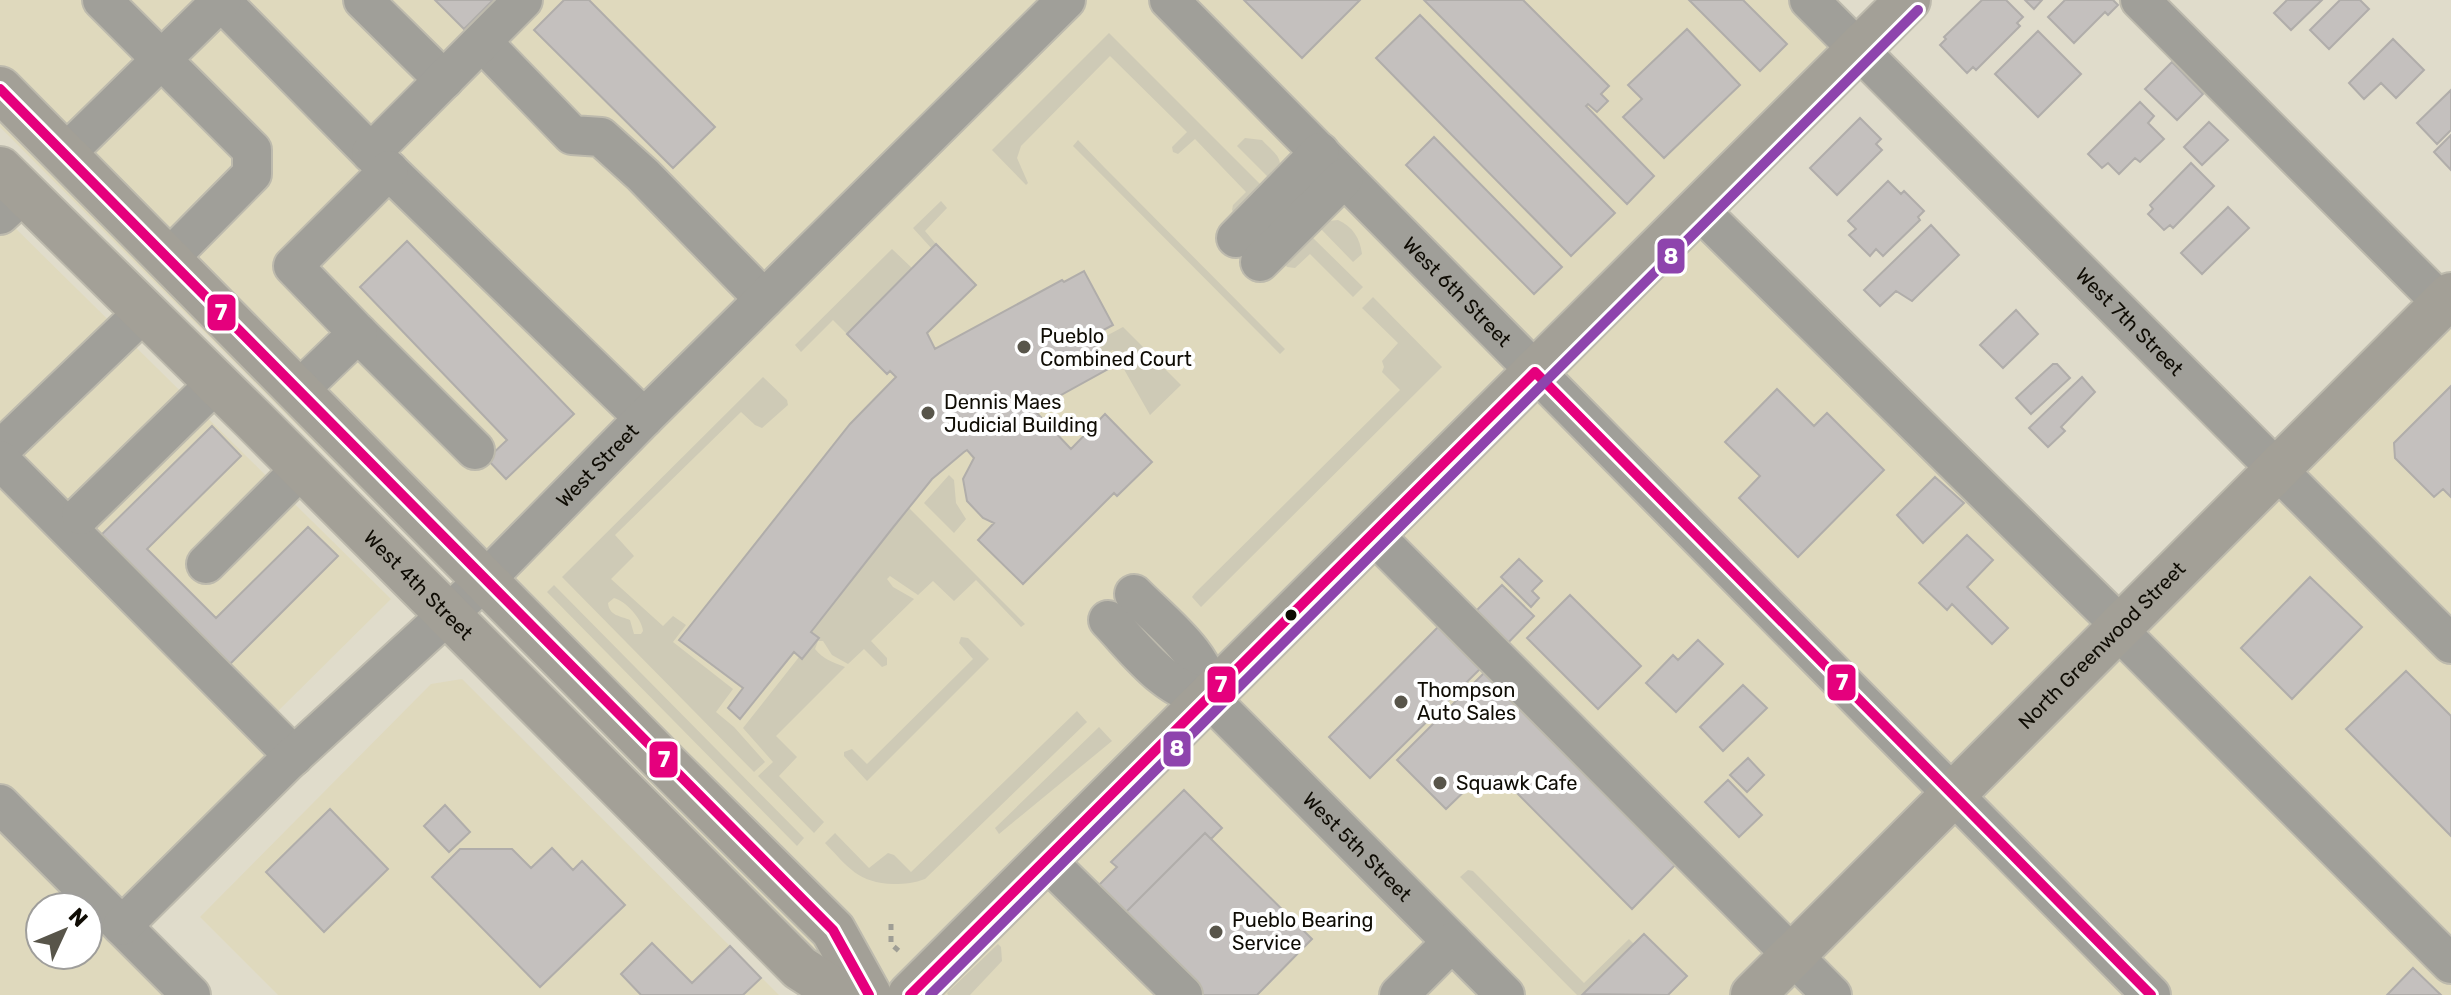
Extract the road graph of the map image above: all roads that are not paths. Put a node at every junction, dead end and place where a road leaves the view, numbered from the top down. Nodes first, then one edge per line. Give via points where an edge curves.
1 (102, 0) edge
2 (221, 0) edge
3 (363, 0) edge
4 (523, 0) edge
5 (1066, 0) edge
6 (1169, 0) edge
7 (1809, 0) edge
8 (1908, 0) edge
9 (2140, 0) edge
10 (482, 42) junction
11 (1858, 49) junction
12 (161, 61) junction
13 (444, 80) junction
14 (0, 89) edge
15 (65, 154) junction
16 (380, 161) junction
17 (1332, 165) junction
18 (8, 192) edge
19 (1698, 209) junction
20 (1248, 250) dead end
21 (169, 258) junction
22 (764, 299) junction
23 (2447, 300) edge
24 (144, 312) junction
25 (358, 333) junction
26 (1535, 372) junction
27 (216, 383) junction
28 (299, 390) junction
29 (644, 418) junction
30 (0, 450) edge
31 (475, 450) dead end
32 (0, 460) edge
33 (302, 468) junction
34 (2278, 470) junction
35 (81, 515) dead end
36 (1373, 534) junction
37 (206, 564) dead end
38 (485, 580) junction
39 (1121, 607) dead end
40 (448, 615) junction
41 (2118, 627) junction
42 (2451, 644) edge
43 (1209, 698) junction
44 (294, 756) junction
45 (1953, 793) junction
46 (0, 804) edge
47 (1046, 860) junction
48 (122, 926) junction
49 (1452, 942) junction
50 (1793, 955) junction
51 (2451, 964) edge
52 (191, 995) edge
53 (842, 995) edge
54 (869, 995) edge
55 (910, 995) edge
56 (1183, 995) edge
57 (1399, 995) edge
58 (1505, 995) edge
59 (1753, 995) edge
60 (1832, 995) edge
61 (2151, 995) edge

1 - 12 street
2 - 12 street
2 - 16 street
3 - 13 street
4 - 10 street
5 - 22 street, West Street
6 - 17 street, West 6th Street
7 - 11 street, West 7th Street
8 - 11 main road
9 - 23 street
10 - 13 street
10 - 22 street via 572,135 601,137 632,165
11 - 19 main road
11 - 34 street, West 7th Street
12 - 15 street
12 - 21 street via 252,150 252,174
13 - 16 street
14 - 15 main road
15 - 21 main road
16 - 25 street via 293,266
16 - 29 street
17 - 20 street
17 - 26 street, West 6th Street
18 - 24 main road, West 4th Street
19 - 26 main road
19 - 41 street
21 - 28 main road
22 - 29 street, West Street
23 - 34 main road, North Greenwood Street
24 - 27 main road, West 4th Street
24 - 30 street
25 - 28 street
25 - 31 street
26 - 36 main road
26 - 45 street, West 6th Street
27 - 33 main road, West 4th Street
27 - 35 street
28 - 38 main road
29 - 38 street, West Street
32 - 44 street
33 - 37 street
33 - 40 main road, West 4th Street
34 - 41 main road, North Greenwood Street
34 - 42 street, West 7th Street
36 - 43 main road
36 - 50 street
38 - 40 street, West Street
38 - 54 main road via 833,930
39 - 43 street via 1200,663
40 - 44 street, West Street
40 - 53 main road, West 4th Street via 800,968
41 - 45 main road, North Greenwood Street
41 - 51 street
43 - 47 main road
43 - 49 street, West 5th Street
44 - 48 street, West Street
45 - 50 main road, North Greenwood Street
45 - 61 street, West 6th Street
46 - 48 street
47 - 55 main road
47 - 56 street
48 - 52 street
49 - 57 street
49 - 58 street, West 5th Street
50 - 59 main road, North Greenwood Street
50 - 60 street

